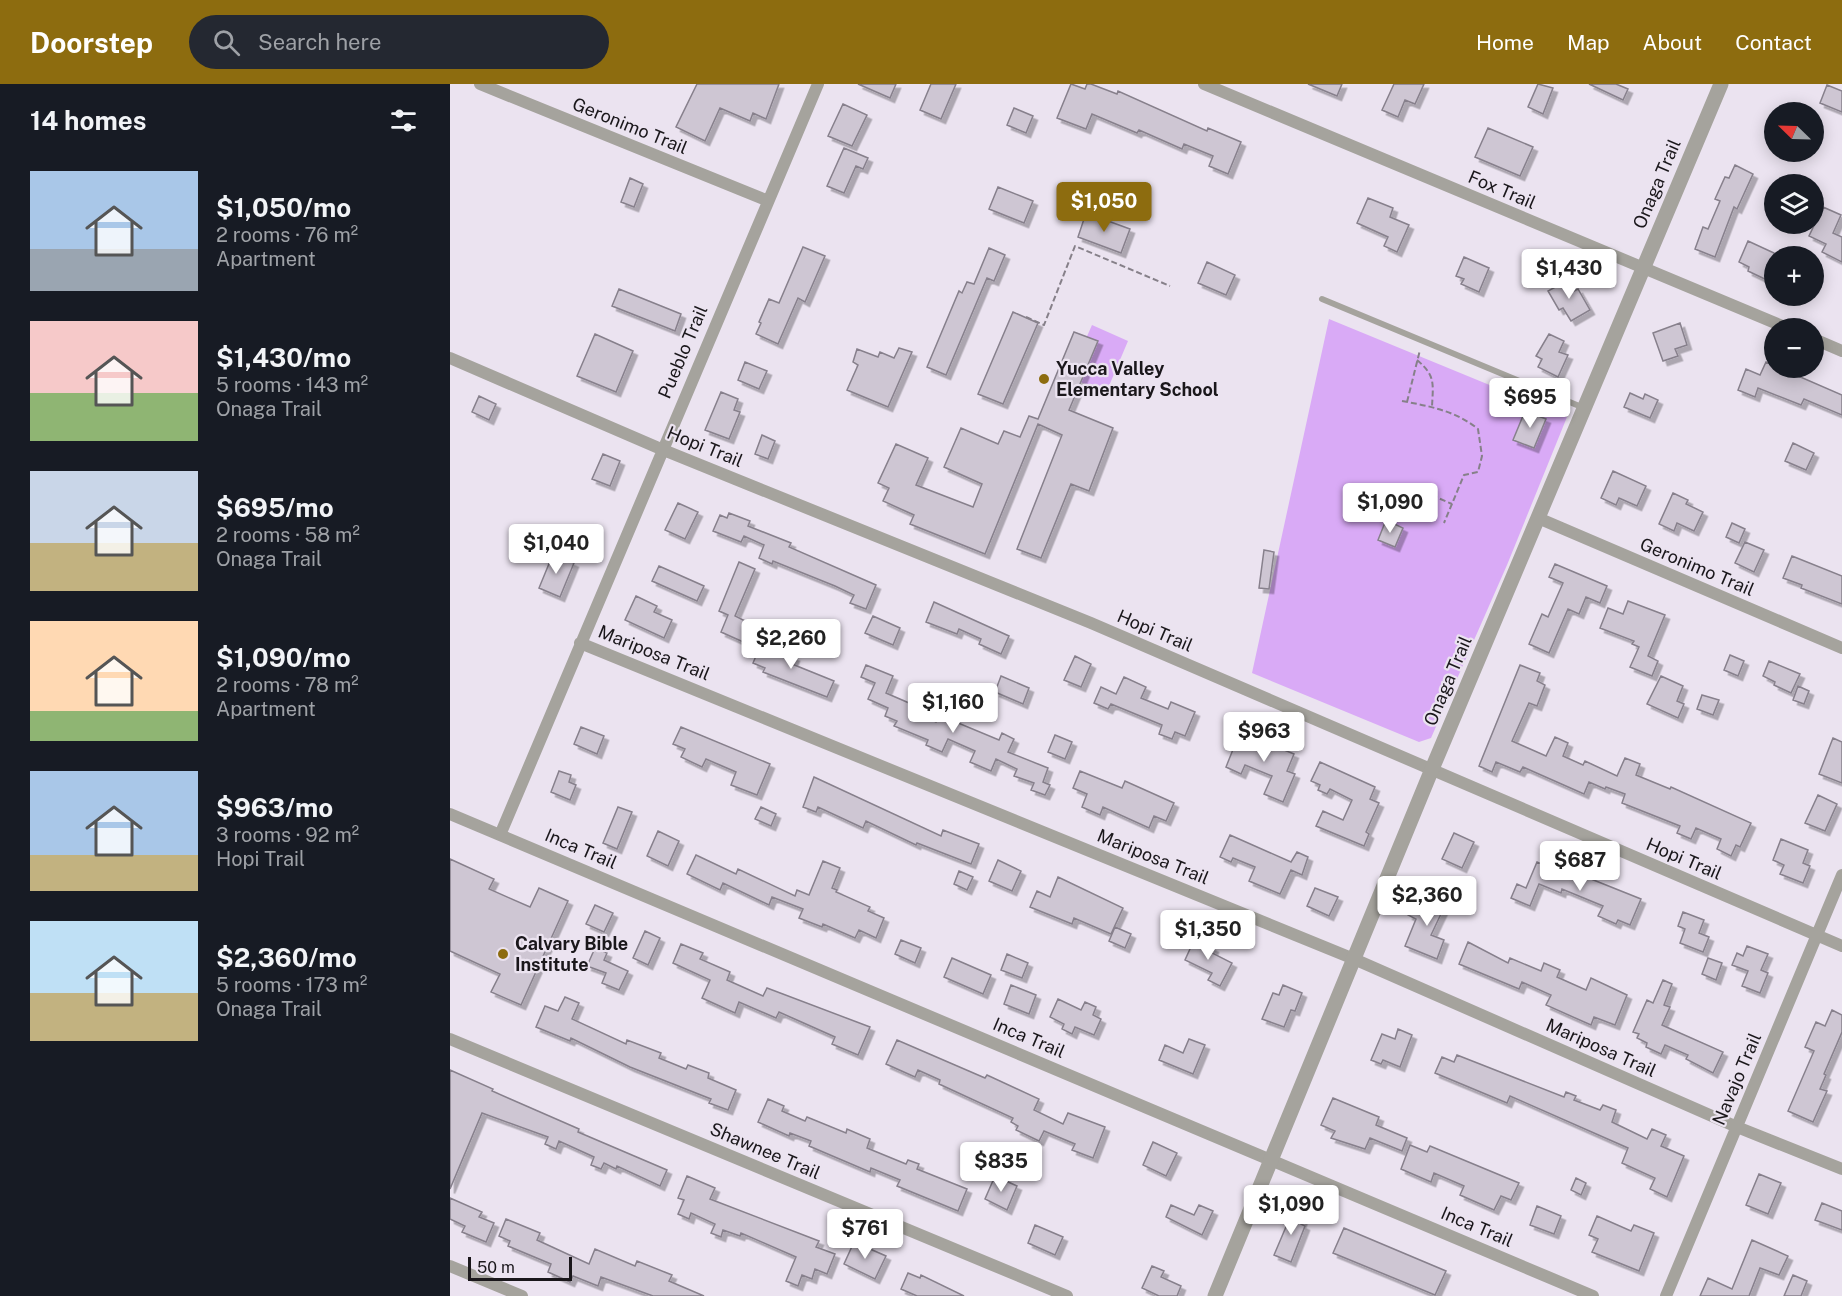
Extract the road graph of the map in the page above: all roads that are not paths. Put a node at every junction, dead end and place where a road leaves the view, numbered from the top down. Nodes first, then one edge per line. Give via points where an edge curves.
1 (480, 84) edge
2 (818, 84) edge
3 (1204, 84) edge
4 (1721, 84) edge
5 (766, 200) junction
6 (1643, 269) junction
7 (1322, 299) dead end
8 (1764, 319) edge
9 (1824, 343) edge
10 (1842, 351) edge
11 (450, 358) edge
12 (1584, 408) junction
13 (662, 450) junction
14 (1538, 518) junction
15 (580, 643) junction
16 (1842, 648) edge
17 (1432, 769) junction
18 (450, 814) edge
19 (500, 835) junction
20 (1842, 875) edge
21 (1816, 936) junction
22 (1842, 946) edge
23 (1354, 959) junction
24 (450, 1039) edge
25 (1737, 1127) junction
26 (1272, 1160) junction
27 (1842, 1170) edge
28 (450, 1266) edge
29 (522, 1296) edge
30 (1067, 1296) edge
31 (1215, 1296) edge
32 (1593, 1296) edge
33 (1666, 1296) edge

1 - 5 street, Geronimo Trail
2 - 5 street, Pueblo Trail
3 - 6 street, Fox Trail
4 - 6 street, Onaga Trail
5 - 13 street, Pueblo Trail
6 - 8 street, Fox Trail
6 - 12 street, Onaga Trail
7 - 12 lane
9 - 10 street
11 - 13 street, Hopi Trail
12 - 14 street, Onaga Trail
13 - 15 street, Pueblo Trail
13 - 17 street, Hopi Trail via 1091,623
14 - 16 street, Geronimo Trail
14 - 17 street, Onaga Trail
15 - 19 street, Pueblo Trail
15 - 23 street, Mariposa Trail
17 - 21 street, Hopi Trail
17 - 23 street, Onaga Trail
18 - 19 street, Inca Trail
19 - 26 street, Inca Trail
20 - 21 street, Navajo Trail
21 - 22 street, Hopi Trail
21 - 25 street, Navajo Trail
23 - 25 street, Mariposa Trail
23 - 26 street, Onaga Trail
24 - 30 street, Shawnee Trail
25 - 27 street, Mariposa Trail
25 - 33 street, Navajo Trail
26 - 31 street, Onaga Trail
26 - 32 street, Inca Trail
28 - 29 street

